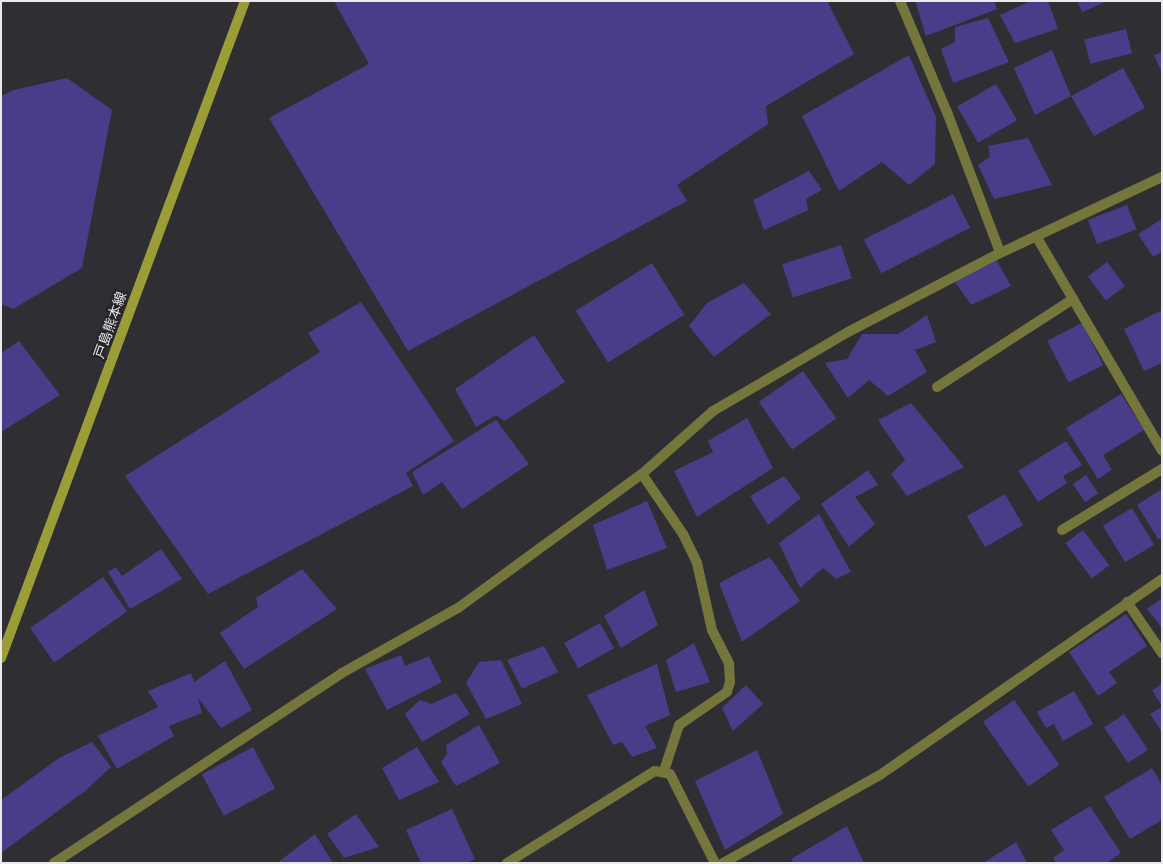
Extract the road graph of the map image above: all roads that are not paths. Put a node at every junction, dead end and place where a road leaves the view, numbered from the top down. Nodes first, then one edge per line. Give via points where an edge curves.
1 (245, 1) edge
2 (900, 1) edge
3 (1162, 177) edge
4 (1036, 236) junction
5 (1000, 252) junction
6 (1073, 299) junction
7 (937, 387) dead end
8 (1162, 451) edge
9 (1162, 469) edge
10 (642, 474) junction
11 (1062, 530) dead end
12 (1162, 579) edge
13 (1127, 602) junction
14 (1162, 653) edge
15 (1, 658) edge
16 (664, 771) junction
17 (54, 863) edge
18 (507, 863) edge
19 (715, 863) edge
20 (723, 863) edge

1 - 15 main road, 戸島熊本線
2 - 5 street via 947,112
3 - 4 street
4 - 5 street
4 - 6 street
5 - 10 street via 848,332 713,411
6 - 7 street
6 - 8 street
9 - 11 street
10 - 16 street via 683,534 697,563 712,630 729,664 727,692 679,726
10 - 17 street via 458,608 342,673
12 - 13 street
13 - 14 street
13 - 20 street via 880,775
16 - 18 street via 655,771
16 - 19 street via 670,774

